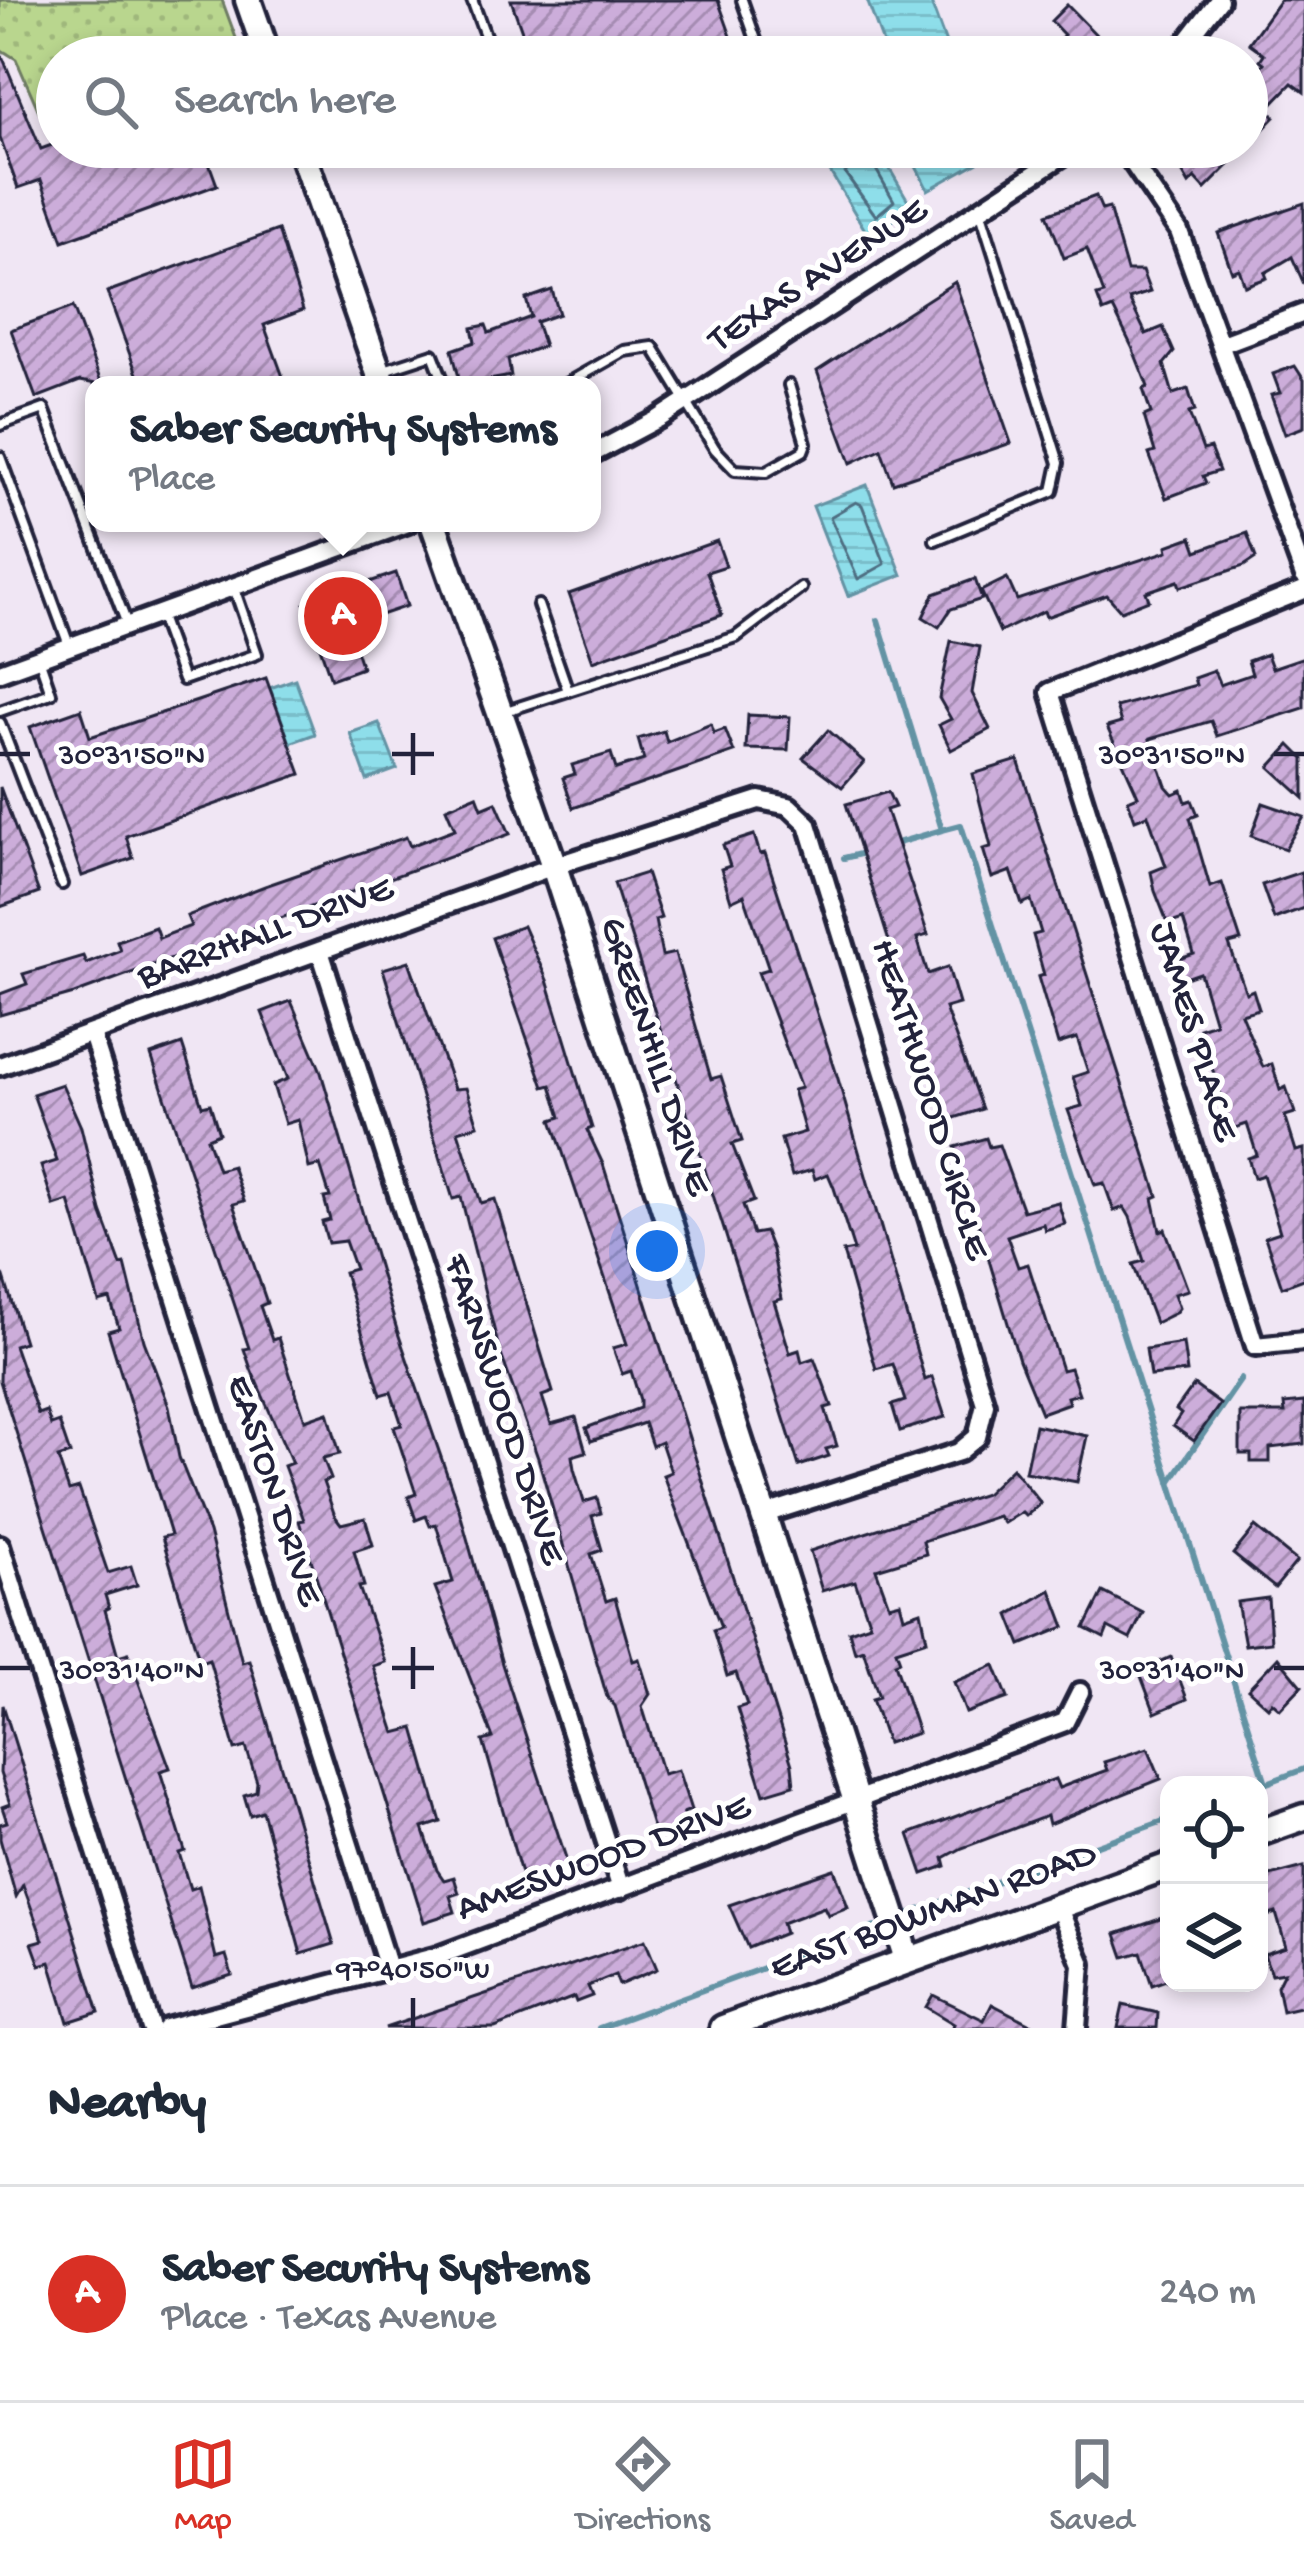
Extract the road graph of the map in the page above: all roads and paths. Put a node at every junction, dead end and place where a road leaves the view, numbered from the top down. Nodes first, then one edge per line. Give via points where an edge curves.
1 (248, 0) edge
2 (472, 0) edge
3 (742, 0) edge
4 (1219, 0) edge
5 (261, 36) edge
6 (485, 36) edge
7 (755, 36) edge
8 (1191, 36) edge
9 (306, 168) edge
10 (1045, 168) edge
11 (1137, 168) edge
12 (980, 212) junction
13 (1304, 313) edge
14 (1222, 344) junction
15 (379, 376) edge
16 (386, 376) edge
17 (442, 376) edge
18 (580, 376) edge
19 (788, 385) dead end
20 (689, 399) junction
21 (0, 425) edge
22 (601, 449) edge
23 (0, 457) edge
24 (85, 516) edge
25 (91, 532) edge
26 (383, 532) edge
27 (436, 532) edge
28 (935, 540) dead end
29 (1304, 576) edge
30 (233, 587) junction
31 (801, 588) dead end
32 (1304, 590) edge
33 (538, 605) dead end
34 (159, 614) junction
35 (127, 626) junction
36 (70, 646) junction
37 (39, 658) junction
38 (0, 672) edge
39 (568, 691) junction
40 (0, 711) edge
41 (499, 714) junction
42 (0, 723) edge
43 (554, 866) junction
44 (62, 884) dead end
45 (320, 951) junction
46 (92, 1034) junction
47 (0, 1066) edge
48 (1304, 1340) edge
49 (762, 1515) junction
50 (0, 1545) edge
51 (1080, 1692) dead end
52 (854, 1804) junction
53 (1304, 1817) edge
54 (1268, 1830) edge
55 (1160, 1869) edge
56 (621, 1889) junction
57 (1058, 1906) junction
58 (907, 1959) junction
59 (388, 1968) junction
60 (769, 2020) edge
61 (151, 2028) edge
62 (166, 2028) edge
63 (723, 2028) edge
64 (1077, 2028) edge

1 - 5 street
2 - 6 lane
3 - 7 lane
4 - 8 street
9 - 15 street
10 - 12 street, TEXAS AVENUE
11 - 14 street via 1178,231
12 - 20 street, TEXAS AVENUE
12 - 28 lane via 1060,479 1053,491
13 - 14 street
14 - 29 street
16 - 17 lane via 433,354
18 - 20 lane via 624,351 652,347
19 - 20 lane via 806,443 766,472 735,470
20 - 22 street, TEXAS AVENUE
21 - 24 lane via 44,409
23 - 36 lane
25 - 35 lane
26 - 30 street
27 - 41 street, GREENHILL DRIVE
30 - 34 street
30 - 34 lane via 257,654 183,680
31 - 39 lane via 736,637
32 - 48 street, JAMES PLACE via 1050,692 1255,1346
33 - 39 lane
34 - 35 street
35 - 36 street
36 - 37 street
37 - 38 street
37 - 40 lane via 51,693
39 - 41 lane
41 - 43 street, GREENHILL DRIVE
42 - 44 lane
43 - 45 street, BARRHALL DRIVE
43 - 49 street, GREENHILL DRIVE
43 - 49 street, HEATHWOOD CIRCLE via 759,800 789,806 808,824 985,1404 977,1437 959,1452
45 - 46 street, BARRHALL DRIVE
45 - 56 street, FARNSWOOD DRIVE
46 - 47 street, BARRHALL DRIVE
46 - 59 street, EASTON DRIVE
49 - 52 street, GREENHILL DRIVE
50 - 61 street
51 - 52 street, AMESWOOD DRIVE via 1065,1722
52 - 56 street, AMESWOOD DRIVE
52 - 58 street, GREENHILL DRIVE
53 - 54 street
55 - 57 street, EAST BOWMAN ROAD
56 - 59 street, AMESWOOD DRIVE
57 - 58 street, EAST BOWMAN ROAD
57 - 64 street via 1082,1964
58 - 60 street, EAST BOWMAN ROAD
59 - 62 street, AMESWOOD DRIVE
60 - 63 street, EAST BOWMAN ROAD

